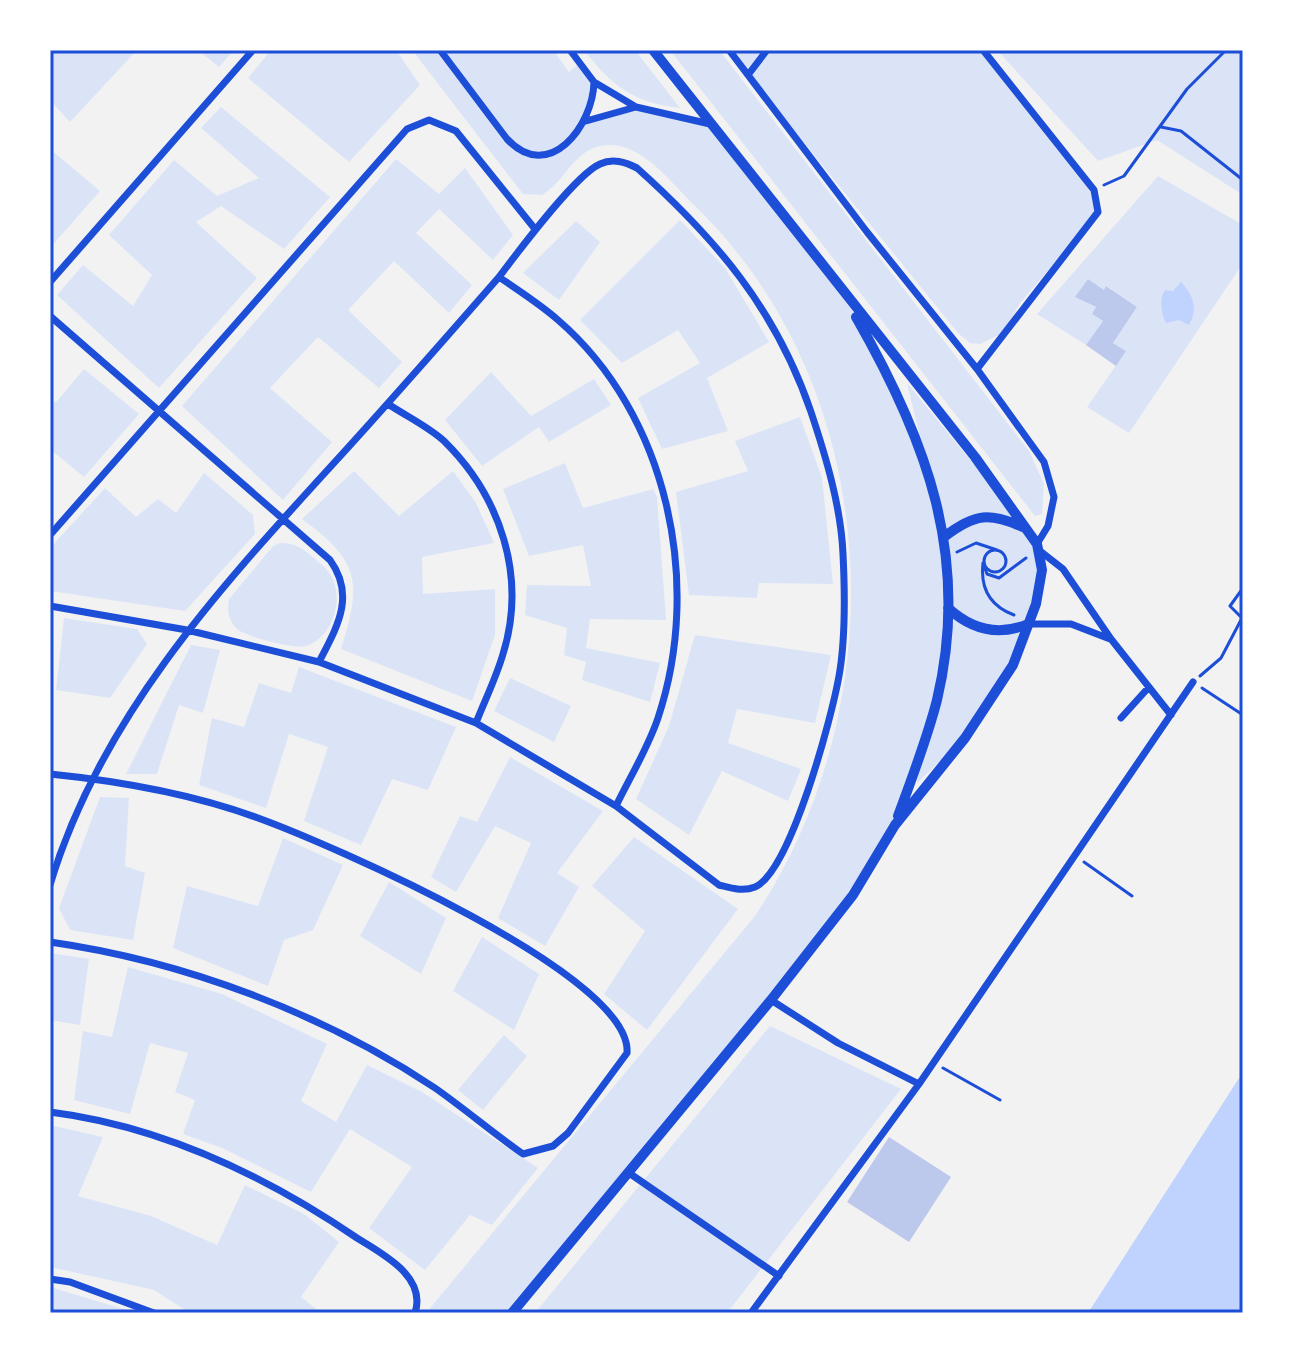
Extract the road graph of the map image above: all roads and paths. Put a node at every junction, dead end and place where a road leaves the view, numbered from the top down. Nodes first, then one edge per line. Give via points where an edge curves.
1 (253, 50) edge
2 (440, 50) edge
3 (570, 50) edge
4 (653, 50) edge
5 (729, 50) edge
6 (767, 50) edge
7 (983, 50) edge
8 (1226, 50) edge
9 (748, 75) junction
10 (594, 82) junction
11 (636, 107) junction
12 (586, 121) junction
13 (710, 124) junction
14 (1161, 127) junction
15 (1243, 180) edge
16 (1094, 190) junction
17 (535, 229) junction
18 (499, 277) junction
19 (50, 282) edge
20 (845, 298) junction
21 (50, 316) edge
22 (977, 369) junction
23 (388, 404) junction
24 (158, 411) junction
25 (282, 520) junction
26 (1027, 529) junction
27 (50, 535) edge
28 (944, 537) junction
29 (1038, 548) junction
30 (997, 550) junction
31 (984, 564) junction
32 (945, 565) junction
33 (1243, 588) edge
34 (50, 606) edge
35 (948, 608) junction
36 (1029, 621) junction
37 (187, 630) junction
38 (1111, 639) junction
39 (319, 662) junction
40 (1193, 682) junction
41 (1149, 687) junction
42 (1171, 715) junction
43 (1243, 715) edge
44 (1121, 718) dead end
45 (476, 723) junction
46 (50, 774) edge
47 (93, 779) junction
48 (616, 806) junction
49 (895, 825) junction
50 (1074, 855) junction
51 (50, 885) edge
52 (1132, 896) dead end
53 (50, 942) edge
54 (771, 1000) junction
55 (933, 1063) junction
56 (919, 1084) junction
57 (1000, 1100) dead end
58 (50, 1112) edge
59 (629, 1173) junction
60 (779, 1276) junction
61 (50, 1279) edge
62 (154, 1313) edge
63 (415, 1313) edge
64 (512, 1313) edge
65 (751, 1313) edge

1 - 19 street
2 - 12 street via 519,151 543,156 555,151
3 - 10 street
4 - 13 main road
5 - 9 street
6 - 9 street
7 - 16 street
8 - 14 path via 1187,89
9 - 22 street
10 - 11 street
10 - 12 street
11 - 12 street
11 - 13 street
13 - 20 main road
14 - 15 path via 1181,131
14 - 16 path via 1124,176
16 - 22 street via 1098,212
17 - 18 street
17 - 24 street via 456,131 444,123 417,123
17 - 48 street via 596,165 623,161 711,238 778,336 810,410 832,484 843,552 840,673 825,737 803,805 766,879 737,890 719,885
18 - 23 street
18 - 48 street via 559,320 596,360 630,411 663,487 677,557 676,630 658,717
20 - 26 main road
20 - 28 main road via 915,429
21 - 24 street
22 - 29 street via 1029,438 1051,482 1053,513
23 - 25 street
23 - 45 street via 442,439 481,483 503,529 511,571 511,615 503,654
24 - 25 street
24 - 27 street
25 - 37 street
25 - 39 street via 330,560 344,586 337,625
26 - 28 main road via 1001,517 983,516
26 - 29 main road
28 - 32 main road
29 - 31 path via 1007,576 993,578
29 - 36 main road via 1042,570
29 - 38 street via 1063,569
30 - 31 path via 987,553
30 - 31 path via 1006,558 1003,569 993,573
30 - 32 path via 987,544 966,546
31 - 36 path via 983,586 993,603
32 - 35 main road
33 - 40 path via 1230,606 1242,618 1221,658
34 - 37 street
35 - 36 main road via 974,627 994,631
35 - 49 main road via 937,698
36 - 38 street via 1071,624
36 - 49 main road via 1013,665 965,738
37 - 39 street
37 - 47 street via 121,726
38 - 41 street
39 - 45 street
40 - 42 street
40 - 43 path
41 - 42 street
41 - 44 street
42 - 50 street
45 - 48 street
46 - 47 street
47 - 51 street via 63,841
47 - 53 street via 256,817 385,870 517,941 622,1027 627,1053 568,1133 553,1146 523,1154 434,1088 255,995 162,965
49 - 54 main road via 853,895
50 - 52 path
50 - 55 street
54 - 56 street via 838,1043
54 - 59 main road
55 - 56 street
55 - 57 path
56 - 60 street
58 - 63 street via 194,1150 313,1207 410,1278 417,1295
59 - 60 street
59 - 64 main road
60 - 65 street
61 - 62 street

